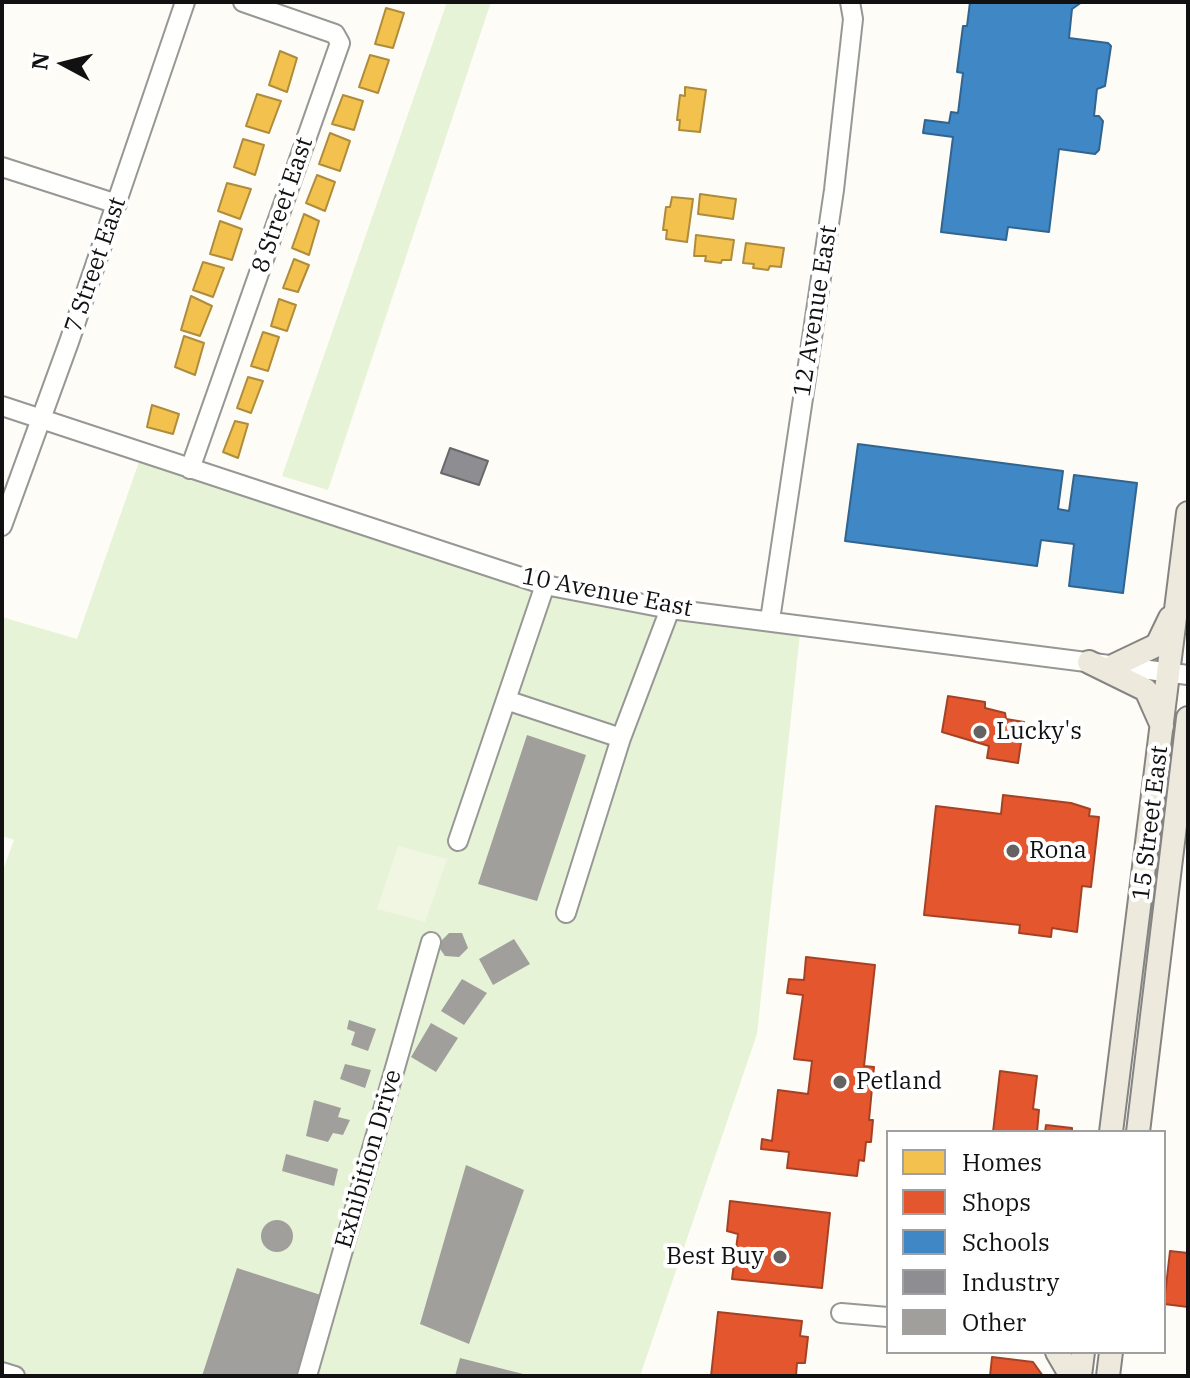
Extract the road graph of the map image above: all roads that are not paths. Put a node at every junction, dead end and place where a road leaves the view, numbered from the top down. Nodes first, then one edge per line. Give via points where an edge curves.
1 (185, 2) edge
2 (243, 2) edge
3 (850, 2) edge
4 (2, 167) edge
5 (117, 204) junction
6 (2, 406) edge
7 (41, 419) junction
8 (190, 469) junction
9 (1188, 513) edge
10 (2, 526) edge
11 (545, 585) junction
12 (1178, 598) junction
13 (670, 609) junction
14 (770, 620) junction
15 (1089, 662) junction
16 (1115, 665) junction
17 (1178, 674) edge
18 (506, 700) junction
19 (1188, 718) edge
20 (1163, 728) junction
21 (621, 738) junction
22 (458, 841) dead end
23 (566, 913) dead end
24 (431, 942) dead end
25 (1111, 1130) edge
26 (1138, 1130) edge
27 (841, 1313) dead end
28 (886, 1317) edge
29 (1058, 1354) edge
30 (1083, 1354) edge
31 (1111, 1354) edge
32 (2, 1372) edge
33 (15, 1376) edge
34 (307, 1376) edge
35 (1071, 1376) edge
36 (1080, 1376) edge
37 (1108, 1376) edge

1 - 5 street, 7 Street East
2 - 8 street, 8 Street East via 335,34 340,43
3 - 14 street, 12 Avenue East via 853,19 834,190
4 - 5 street
5 - 7 street, 7 Street East
6 - 7 street, 10 Avenue East
7 - 8 street, 10 Avenue East
7 - 10 street, 7 Street East
8 - 11 street, 10 Avenue East
9 - 12 main road, 15 Street East
11 - 13 street, 10 Avenue East
11 - 18 street
12 - 16 main road via 1157,645
12 - 17 main road, 15 Street East
13 - 14 street, 10 Avenue East
13 - 21 street
14 - 15 street, 10 Avenue East
15 - 16 street, 10 Avenue East
15 - 20 main road via 1146,690
16 - 17 street, 10 Avenue East
17 - 20 main road, 15 Street East
18 - 21 street
18 - 22 street
19 - 26 main road, 15 Street East
20 - 25 main road, 15 Street East
21 - 23 street
24 - 34 street, Exhibition Drive
27 - 28 street
29 - 35 main road
30 - 36 main road
31 - 37 main road
32 - 33 street

